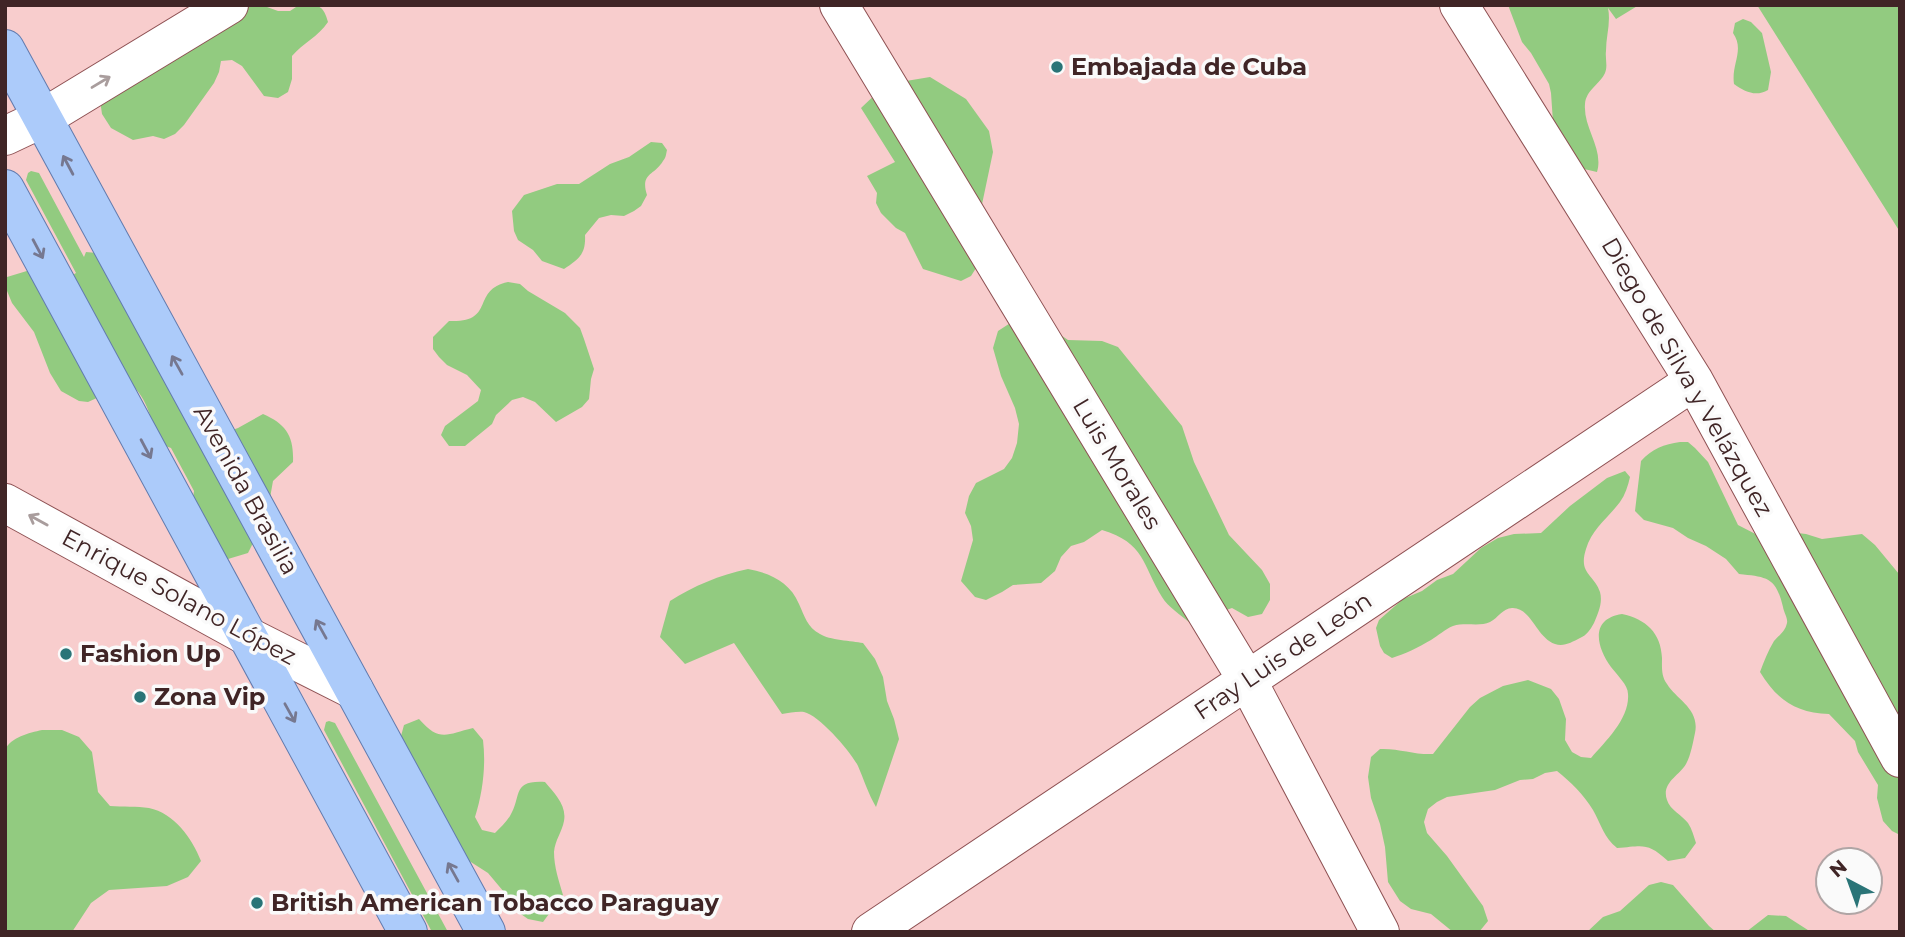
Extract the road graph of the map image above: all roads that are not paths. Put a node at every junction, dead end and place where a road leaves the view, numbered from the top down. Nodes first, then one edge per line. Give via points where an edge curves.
1 (229, 5) edge
2 (839, 5) edge
3 (1459, 5) edge
4 (5, 49) edge
5 (43, 118) junction
6 (5, 136) edge
7 (5, 188) edge
8 (1694, 380) junction
9 (5, 503) edge
10 (247, 636) junction
11 (1247, 680) junction
12 (354, 690) junction
13 (1900, 758) edge
14 (408, 932) edge
15 (486, 932) edge
16 (872, 932) edge
17 (1380, 932) edge

5 -> 1 street
2 - 11 street, Luis Morales
3 - 8 street, Diego de Silva y Velázquez
4 - 5 main road, Avenida Brasilia
5 - 6 street
12 -> 5 main road, Avenida Brasilia
7 -> 10 main road
8 - 11 street, Fray Luis de León
8 - 13 street, Diego de Silva y Velázquez
10 -> 9 street, Enrique Solano López
10 - 12 street, Enrique Solano López
10 -> 14 main road
11 - 16 street, Fray Luis de León
11 - 17 street, Luis Morales
15 -> 12 main road, Avenida Brasilia

